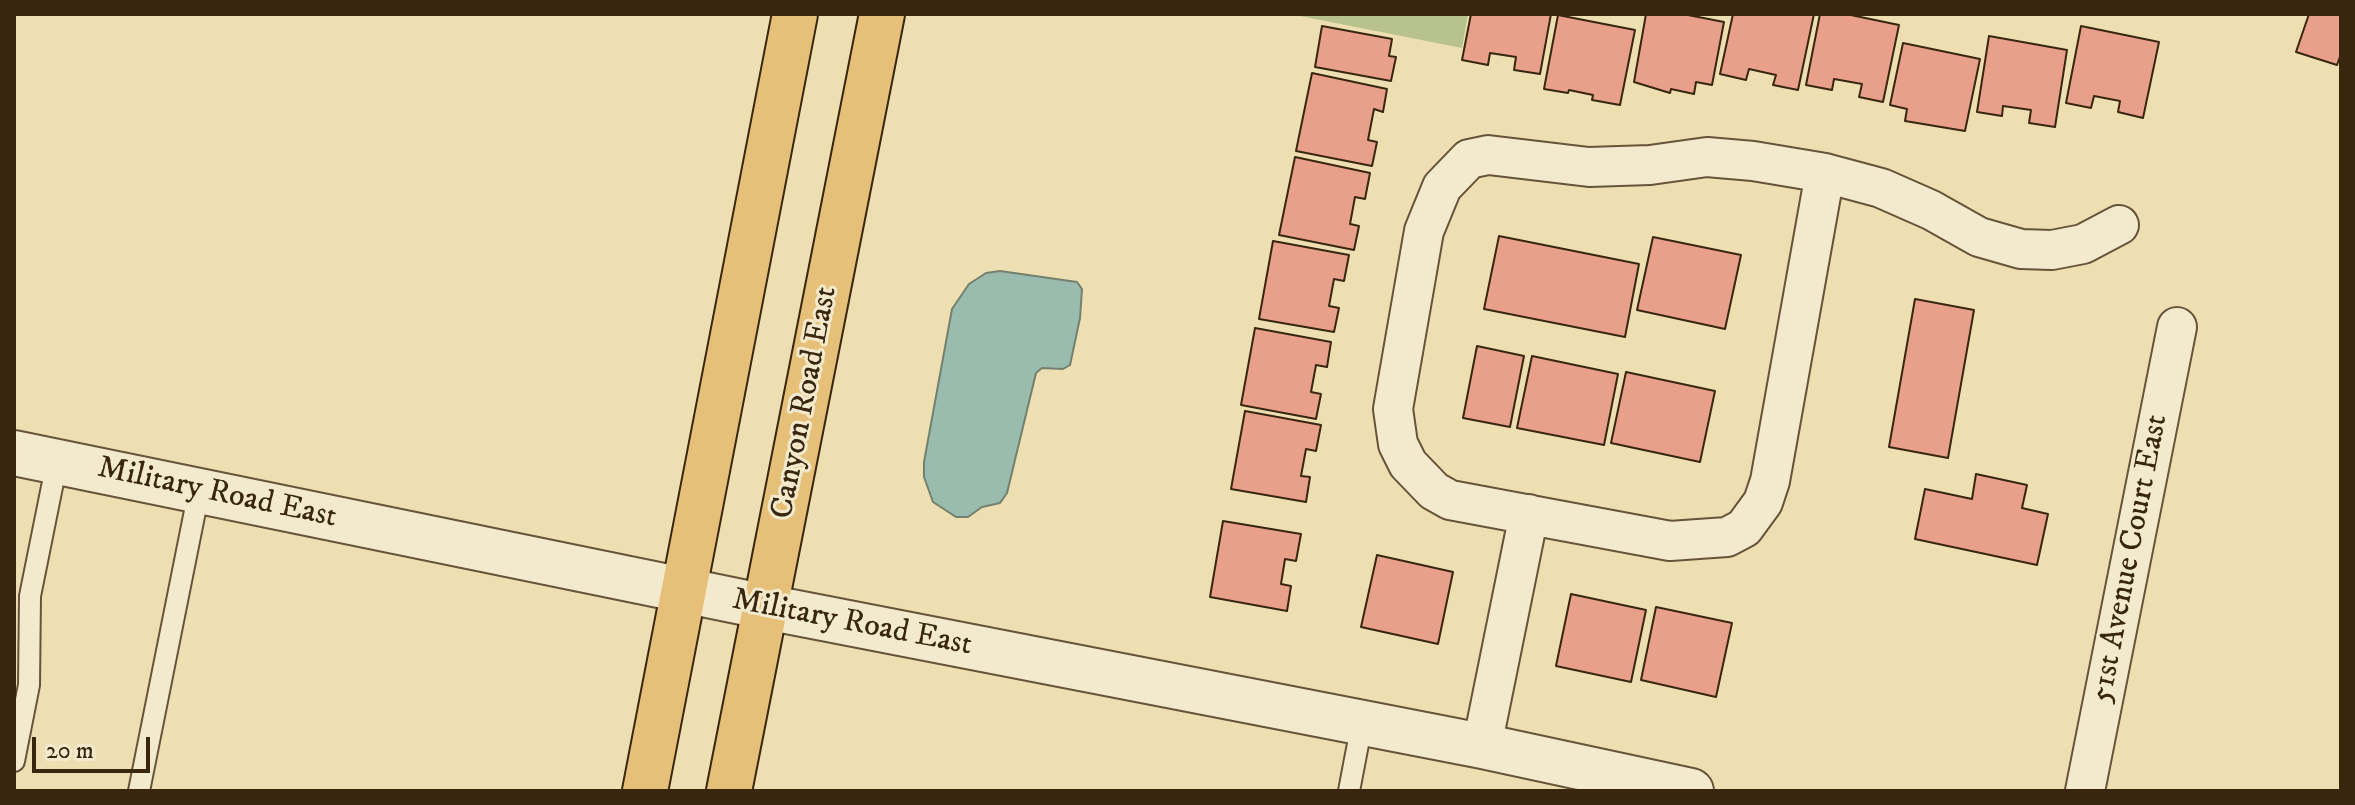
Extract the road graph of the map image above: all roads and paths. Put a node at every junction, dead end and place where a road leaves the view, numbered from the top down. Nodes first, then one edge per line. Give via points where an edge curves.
1 (795, 14) edge
2 (882, 14) edge
3 (1825, 173) junction
4 (2119, 225) dead end
5 (2177, 327) dead end
6 (14, 453) edge
7 (57, 462) junction
8 (199, 491) junction
9 (1529, 514) junction
10 (684, 589) junction
11 (766, 607) junction
12 (1362, 723) junction
13 (1482, 746) junction
14 (14, 761) edge
15 (139, 791) edge
16 (645, 791) edge
17 (729, 791) edge
18 (1349, 791) edge
19 (1691, 791) edge
20 (2085, 791) edge

1 - 10 main road
2 - 11 main road, Canyon Road East
3 - 4 street via 1881,188 1979,237 2021,249 2083,244
3 - 9 street via 1770,481 1753,519 1727,537 1670,541
3 - 9 street via 1707,157 1589,167 1488,155 1469,159 1442,187 1424,231 1393,409 1398,444 1408,464 1450,500
5 - 20 street, 51st Avenue Court East
6 - 7 street, Military Road East
7 - 8 street, Military Road East
7 - 14 lane via 30,596 29,685
8 - 10 street, Military Road East
8 - 15 lane
9 - 13 street
10 - 11 street, Military Road East
10 - 16 main road
11 - 12 street, Military Road East
11 - 17 main road, Canyon Road East
12 - 13 street, Military Road East
12 - 18 lane
13 - 19 street, Military Road East

